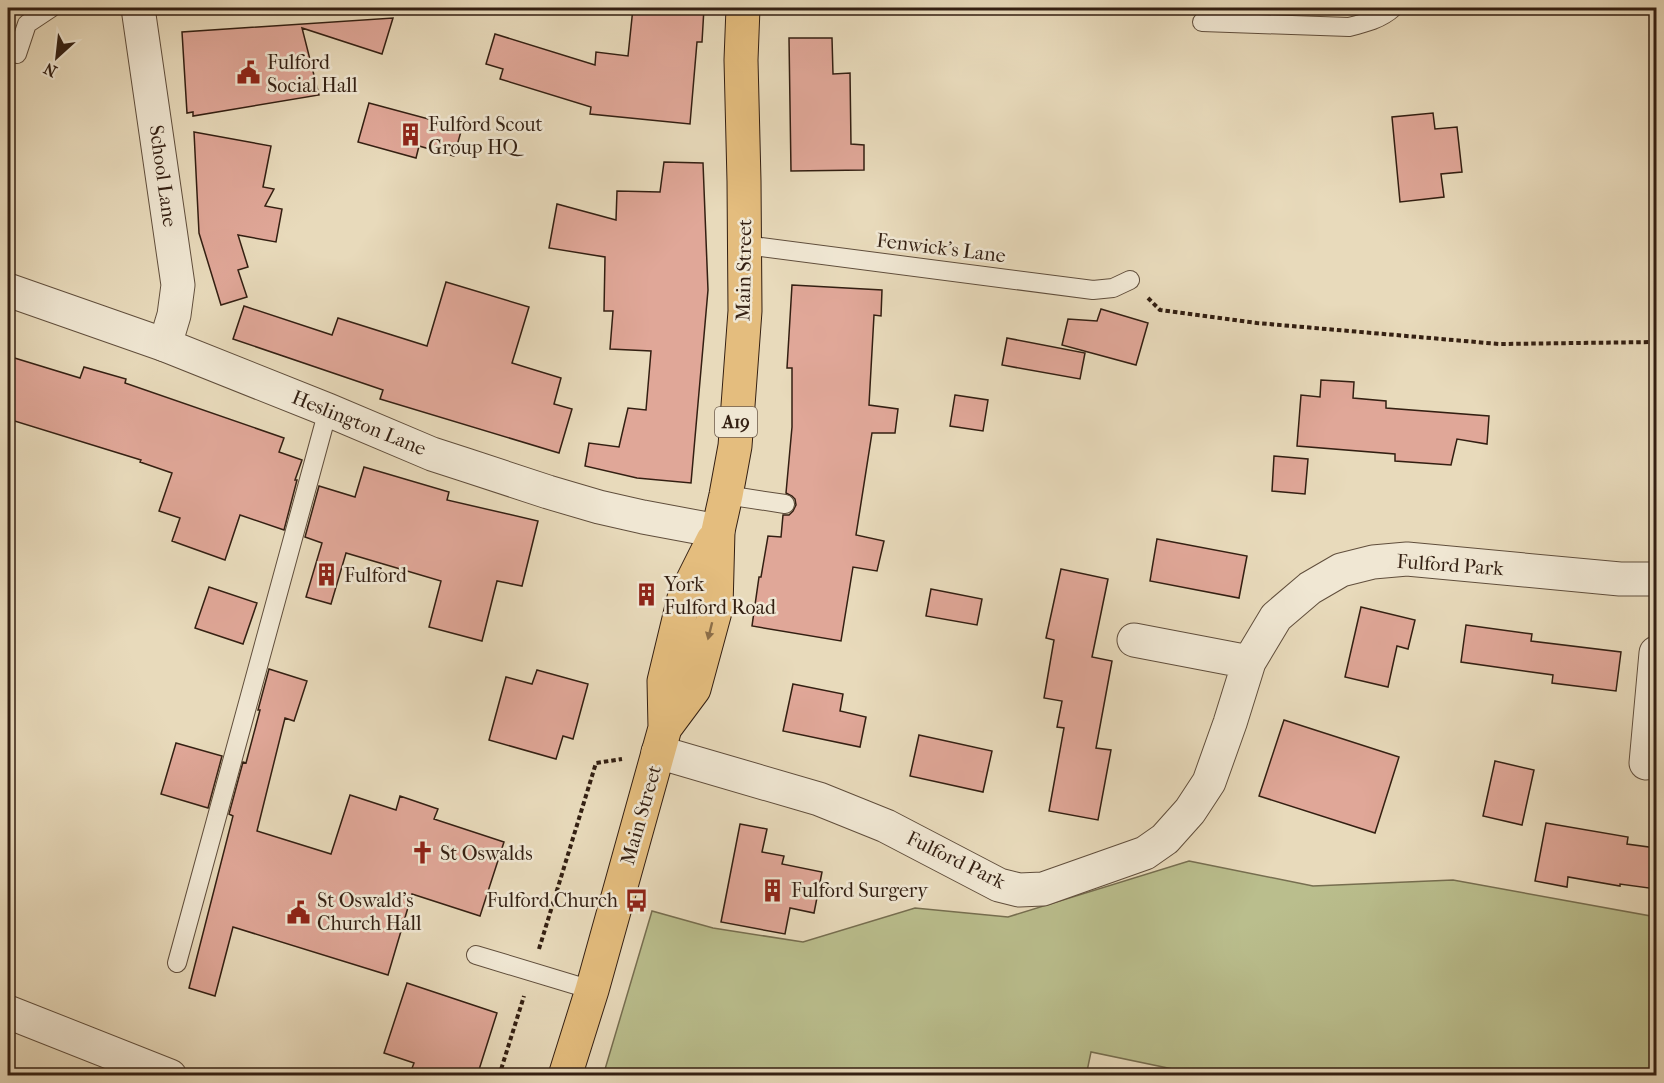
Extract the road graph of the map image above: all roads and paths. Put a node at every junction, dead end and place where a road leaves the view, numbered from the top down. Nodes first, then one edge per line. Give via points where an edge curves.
1 (49, 8) edge
2 (138, 8) edge
3 (742, 8) edge
4 (1393, 8) edge
5 (1202, 22) dead end
6 (8, 49) edge
7 (745, 245) junction
8 (1130, 280) joint
9 (8, 290) edge
10 (1656, 342) edge
11 (165, 345) junction
12 (328, 410) junction
13 (726, 495) junction
14 (785, 504) dead end
15 (718, 531) junction
16 (1656, 579) edge
17 (1134, 640) dead end
18 (1656, 653) edge
19 (1249, 662) junction
20 (662, 740) junction
21 (1646, 763) dead end
22 (476, 955) dead end
23 (177, 963) dead end
24 (532, 972) junction
25 (592, 990) junction
26 (8, 1012) edge
27 (170, 1076) edge
28 (499, 1076) edge
29 (565, 1076) edge

1 - 6 lane via 27,24 17,54
2 - 11 street, School Lane via 178,285
3 - 7 main road, Main Street / A19
4 - 5 lane via 1369,22 1349,27
7 - 8 lane, Fenwick's Lane via 1093,290 1113,288
7 - 13 main road, Main Street / A19 via 745,311 735,446
8 - 10 path via 1160,310 1257,324 1499,344
9 - 11 street, Heslington Lane
11 - 12 street, Heslington Lane
12 - 15 street, Heslington Lane via 432,454 548,492 620,512
12 - 23 lane
13 - 14 lane
13 - 15 main road, Main Street / A19
15 - 20 main road, Main Street / A19 via 684,598 664,681
16 - 19 street, Fulford Park via 1407,560 1373,562 1341,570 1310,588 1276,617
17 - 19 street
18 - 21 street
19 - 20 street, Fulford Park via 1209,782 1190,811 1145,853 1043,889 1019,890 999,885 886,826
20 - 24 path via 596,763
20 - 25 main road, Main Street / A19
22 - 24 lane
24 - 25 lane
24 - 28 path
25 - 29 main road, Main Street / A19
26 - 27 street

